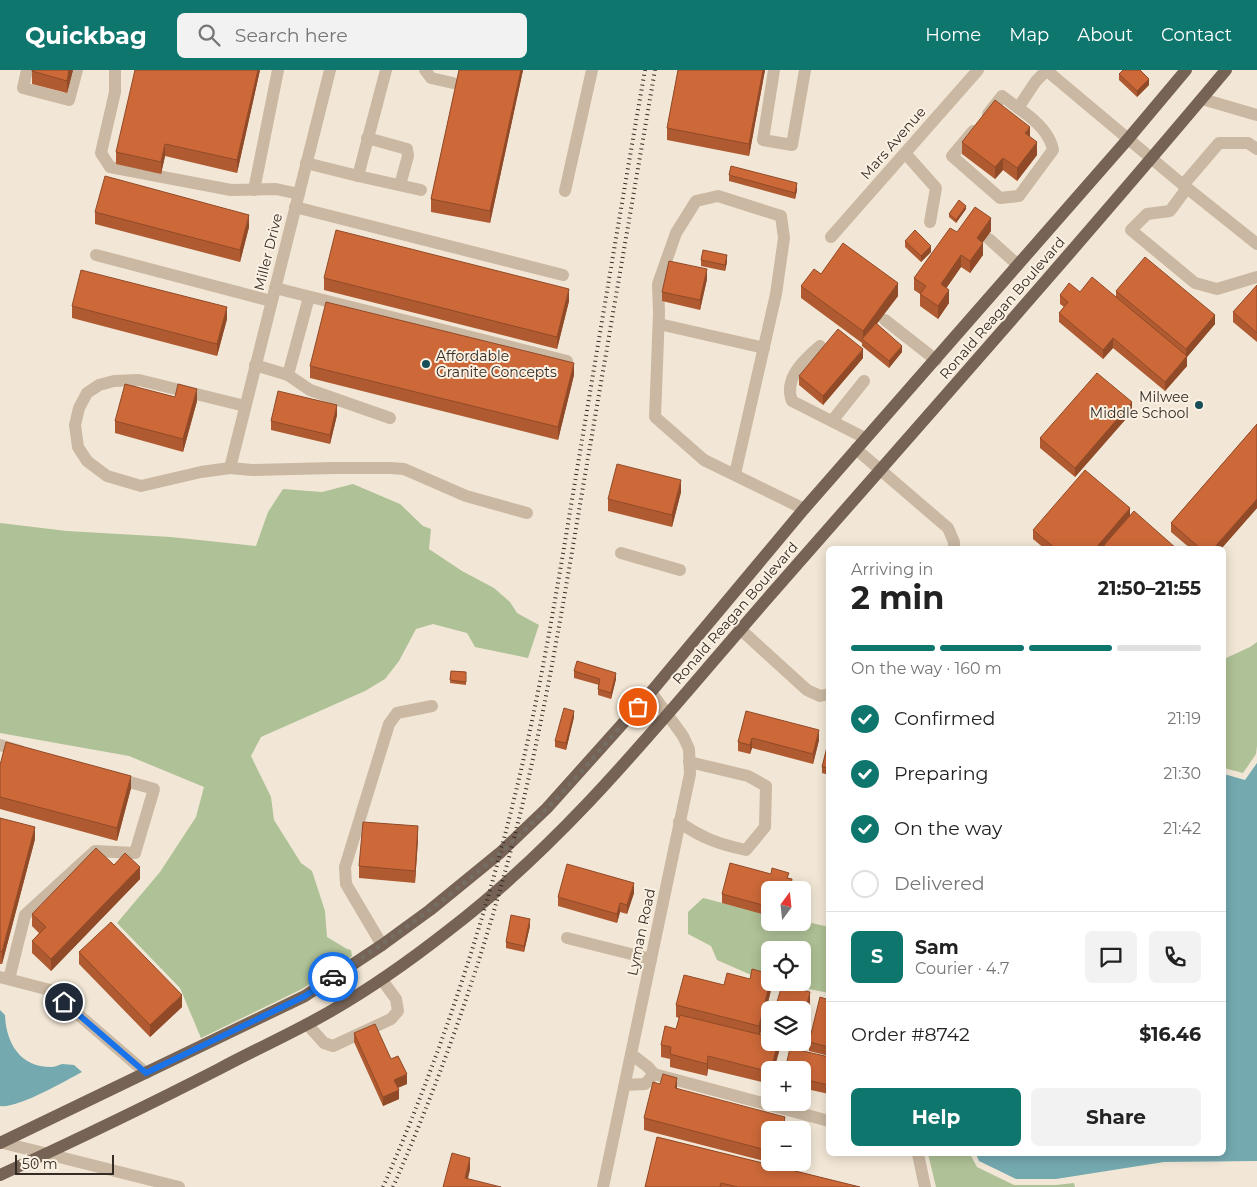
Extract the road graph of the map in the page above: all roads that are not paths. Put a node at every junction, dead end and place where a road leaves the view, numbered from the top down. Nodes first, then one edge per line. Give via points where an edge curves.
1 (27, 70) edge
2 (77, 70) edge
3 (115, 70) edge
4 (278, 70) edge
5 (330, 70) edge
6 (386, 70) edge
7 (425, 70) edge
8 (592, 70) edge
9 (774, 70) edge
10 (805, 70) edge
11 (978, 70) edge
12 (1046, 70) edge
13 (1186, 70) edge
14 (1226, 70) edge
15 (454, 83) edge
16 (1202, 100) junction
17 (1018, 108) junction
18 (1257, 115) edge
19 (367, 138) junction
20 (1128, 139) junction
21 (1257, 150) edge
22 (905, 153) junction
23 (1152, 158) junction
24 (306, 163) junction
25 (358, 176) junction
26 (400, 185) junction
27 (1185, 187) junction
28 (254, 190) junction
29 (421, 190) dead end
30 (565, 191) dead end
31 (297, 200) junction
32 (930, 222) dead end
33 (831, 237) dead end
34 (989, 238) dead end
35 (1257, 244) edge
36 (96, 255) dead end
37 (1018, 265) junction
38 (563, 275) dead end
39 (1257, 277) edge
40 (275, 288) junction
41 (309, 297) junction
42 (272, 301) junction
43 (885, 320) dead end
44 (659, 324) junction
45 (820, 346) dead end
46 (764, 348) junction
47 (936, 360) junction
48 (567, 361) edge
49 (255, 365) junction
50 (288, 375) junction
51 (864, 381) dead end
52 (245, 406) junction
53 (390, 418) dead end
54 (832, 420) junction
55 (865, 438) junction
56 (856, 449) junction
57 (230, 468) junction
58 (880, 470) junction
59 (735, 474) junction
60 (804, 509) junction
61 (527, 513) dead end
62 (954, 546) edge
63 (621, 553) dead end
64 (680, 570) dead end
65 (740, 629) junction
66 (651, 692) junction
67 (826, 695) edge
68 (432, 706) dead end
69 (668, 714) junction
70 (0, 745) edge
71 (29, 753) edge
72 (689, 762) junction
73 (106, 775) edge
74 (680, 822) junction
75 (567, 938) dead end
76 (382, 945) junction
77 (651, 959) junction
78 (4, 978) edge
79 (382, 980) junction
80 (306, 1024) junction
81 (631, 1054) junction
82 (146, 1073) junction
83 (654, 1074) junction
84 (625, 1085) junction
85 (826, 1120) edge
86 (1, 1142) edge
87 (45, 1154) junction
88 (918, 1156) edge
89 (0, 1176) edge
90 (179, 1187) edge
91 (603, 1187) edge
92 (925, 1187) edge

1 - 2 street via 24,88 70,100
3 - 28 street via 115,92 100,153 110,167 230,190
4 - 28 street
5 - 24 street, Miller Drive
6 - 19 street
7 - 15 street via 431,78
8 - 30 street
9 - 10 street via 763,140 792,145
11 - 22 street, Mars Avenue
12 - 17 street
12 - 20 street
13 - 20 main road, Ronald Reagan Boulevard
14 - 16 main road, Ronald Reagan Boulevard
16 - 18 street
16 - 23 main road, Ronald Reagan Boulevard
17 - 17 street via 1052,139 1053,150 1019,196 1000,198 952,156 1002,96
19 - 25 street
19 - 26 street via 407,149
20 - 23 street
20 - 37 main road, Ronald Reagan Boulevard
21 - 27 street via 1248,143 1219,143
22 - 32 street via 936,188
22 - 33 street, Mars Avenue
23 - 27 street
23 - 58 main road, Ronald Reagan Boulevard
24 - 25 street
24 - 31 street, Miller Drive
25 - 26 street
26 - 29 street
27 - 35 street
27 - 39 street via 1170,211 1147,214 1130,230 1194,282 1217,288
28 - 31 street via 276,189
31 - 38 street
31 - 40 street, Miller Drive
34 - 37 street
36 - 42 street
37 - 47 main road, Ronald Reagan Boulevard
40 - 41 street
40 - 42 street, Miller Drive
41 - 48 street
41 - 50 street
42 - 49 street, Miller Drive
43 - 47 street
44 - 46 street
44 - 46 street via 658,284 676,233 696,200 718,196 781,216 784,238
44 - 59 street via 655,417 704,460
45 - 54 street via 799,364 790,394 792,401
46 - 59 street
47 - 55 main road, Ronald Reagan Boulevard
49 - 50 street
49 - 52 street, Miller Drive
50 - 53 street via 310,390
51 - 54 street
52 - 57 street, Miller Drive
52 - 57 street via 139,380 99,385 87,393 79,408 75,425 78,447 87,461 107,476 140,486
54 - 55 street
55 - 56 main road, Ronald Reagan Boulevard
56 - 58 street
56 - 60 main road, Ronald Reagan Boulevard
57 - 61 street via 404,469 466,496
58 - 62 street via 948,528
58 - 65 main road, Ronald Reagan Boulevard
59 - 60 street
60 - 66 main road, Ronald Reagan Boulevard
63 - 64 street
65 - 67 street via 807,690 820,696
65 - 69 main road, Ronald Reagan Boulevard
66 - 69 street, Lyman Road
66 - 76 main road, Ronald Reagan Boulevard via 547,808 501,852
68 - 76 street via 397,713 389,724 346,868 346,884
69 - 72 street, Lyman Road via 689,749
69 - 79 main road, Ronald Reagan Boulevard via 582,811 499,891
70 - 71 street
72 - 74 street, Lyman Road via 690,774
72 - 74 street via 748,776 766,786 765,827 746,850 724,846 698,835
73 - 78 street via 154,789 135,853 95,851 25,915
74 - 77 street, Lyman Road
75 - 77 street
76 - 82 main road, Ronald Reagan Boulevard via 305,996
77 - 81 street, Lyman Road
78 - 82 street via 50,990
79 - 80 main road, Ronald Reagan Boulevard
79 - 80 street via 396,999 398,1011 391,1019 333,1046 324,1043
80 - 87 main road, Ronald Reagan Boulevard
81 - 83 street
81 - 84 street, Lyman Road
82 - 86 main road, Ronald Reagan Boulevard
83 - 84 street via 645,1084
83 - 85 street
84 - 91 street, Lyman Road
86 - 87 street
87 - 89 main road, Ronald Reagan Boulevard
87 - 90 street
88 - 92 street

